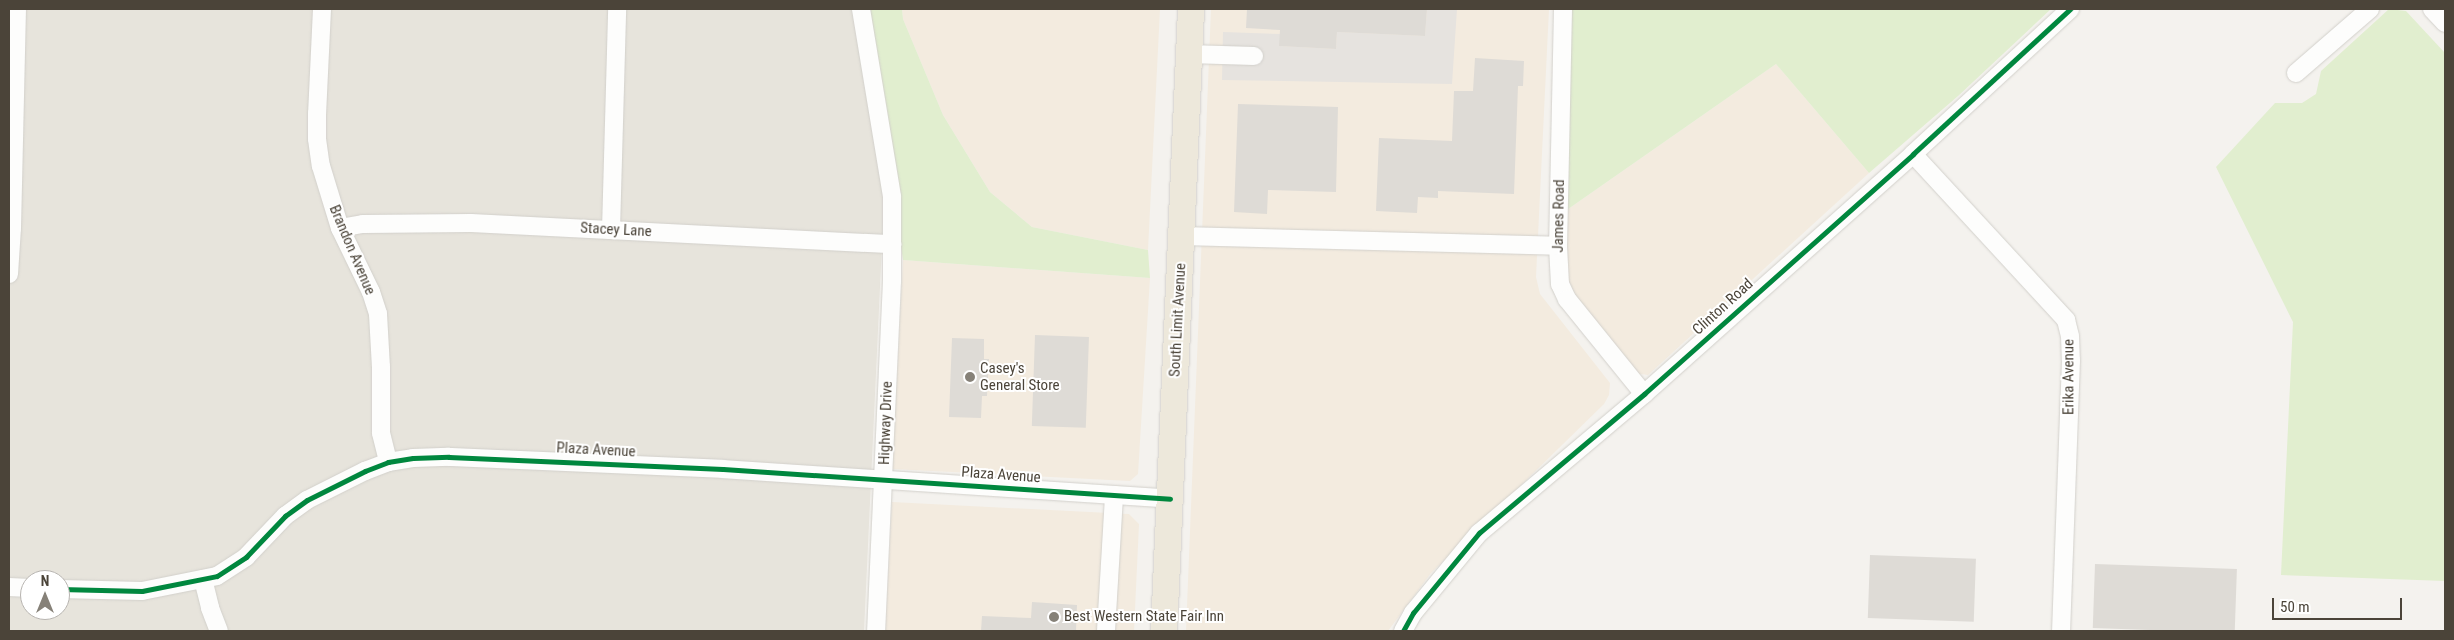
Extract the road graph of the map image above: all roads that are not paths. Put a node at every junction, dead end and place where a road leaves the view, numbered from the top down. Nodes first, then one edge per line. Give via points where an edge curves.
1 (17, 9) edge
2 (322, 9) edge
3 (617, 9) edge
4 (861, 9) edge
5 (1191, 9) edge
6 (1563, 9) edge
7 (2070, 9) edge
8 (2370, 9) edge
9 (2432, 9) edge
10 (2445, 23) edge
11 (1189, 54) junction
12 (1254, 56) dead end
13 (2296, 73) dead end
14 (11, 152) edge
15 (1913, 154) junction
16 (340, 228) junction
17 (611, 230) junction
18 (1181, 236) junction
19 (892, 244) junction
20 (1558, 246) junction
21 (9, 274) edge
22 (1644, 394) junction
23 (388, 462) junction
24 (884, 480) junction
25 (1114, 495) junction
26 (1170, 499) junction
27 (203, 579) junction
28 (70, 589) edge
29 (219, 631) edge
30 (876, 631) edge
31 (1106, 631) edge
32 (1164, 631) edge
33 (1403, 631) edge
34 (2061, 631) edge

1 - 14 street
2 - 16 street, Brandon Avenue via 317,139 321,166
3 - 17 street
4 - 19 street, Highway Drive via 892,197
5 - 11 highway, South Limit Avenue
6 - 20 street, James Road
7 - 15 street, Clinton Road
8 - 13 street
9 - 10 street
11 - 12 street
11 - 18 highway, South Limit Avenue
14 - 21 street
15 - 22 street, Clinton Road
15 - 34 street, Erika Avenue via 2066,320 2071,360
16 - 17 street, Stacey Lane via 363,224 471,223
16 - 23 street, Brandon Avenue via 378,314 381,433
17 - 19 street, Stacey Lane
18 - 20 street
18 - 26 highway, South Limit Avenue
19 - 24 street, Highway Drive
20 - 22 street, James Road via 1560,284 1566,299
22 - 33 street, Clinton Road via 1479,532 1413,613
23 - 24 street, Plaza Avenue via 413,458 468,458
23 - 27 street, Plaza Avenue via 307,500 285,516 246,557 217,576
24 - 25 street, Plaza Avenue
24 - 30 street, Highway Drive
25 - 26 street, Plaza Avenue
25 - 31 street
26 - 32 highway, South Limit Avenue
27 - 28 street, Plaza Avenue via 142,591
27 - 29 street

